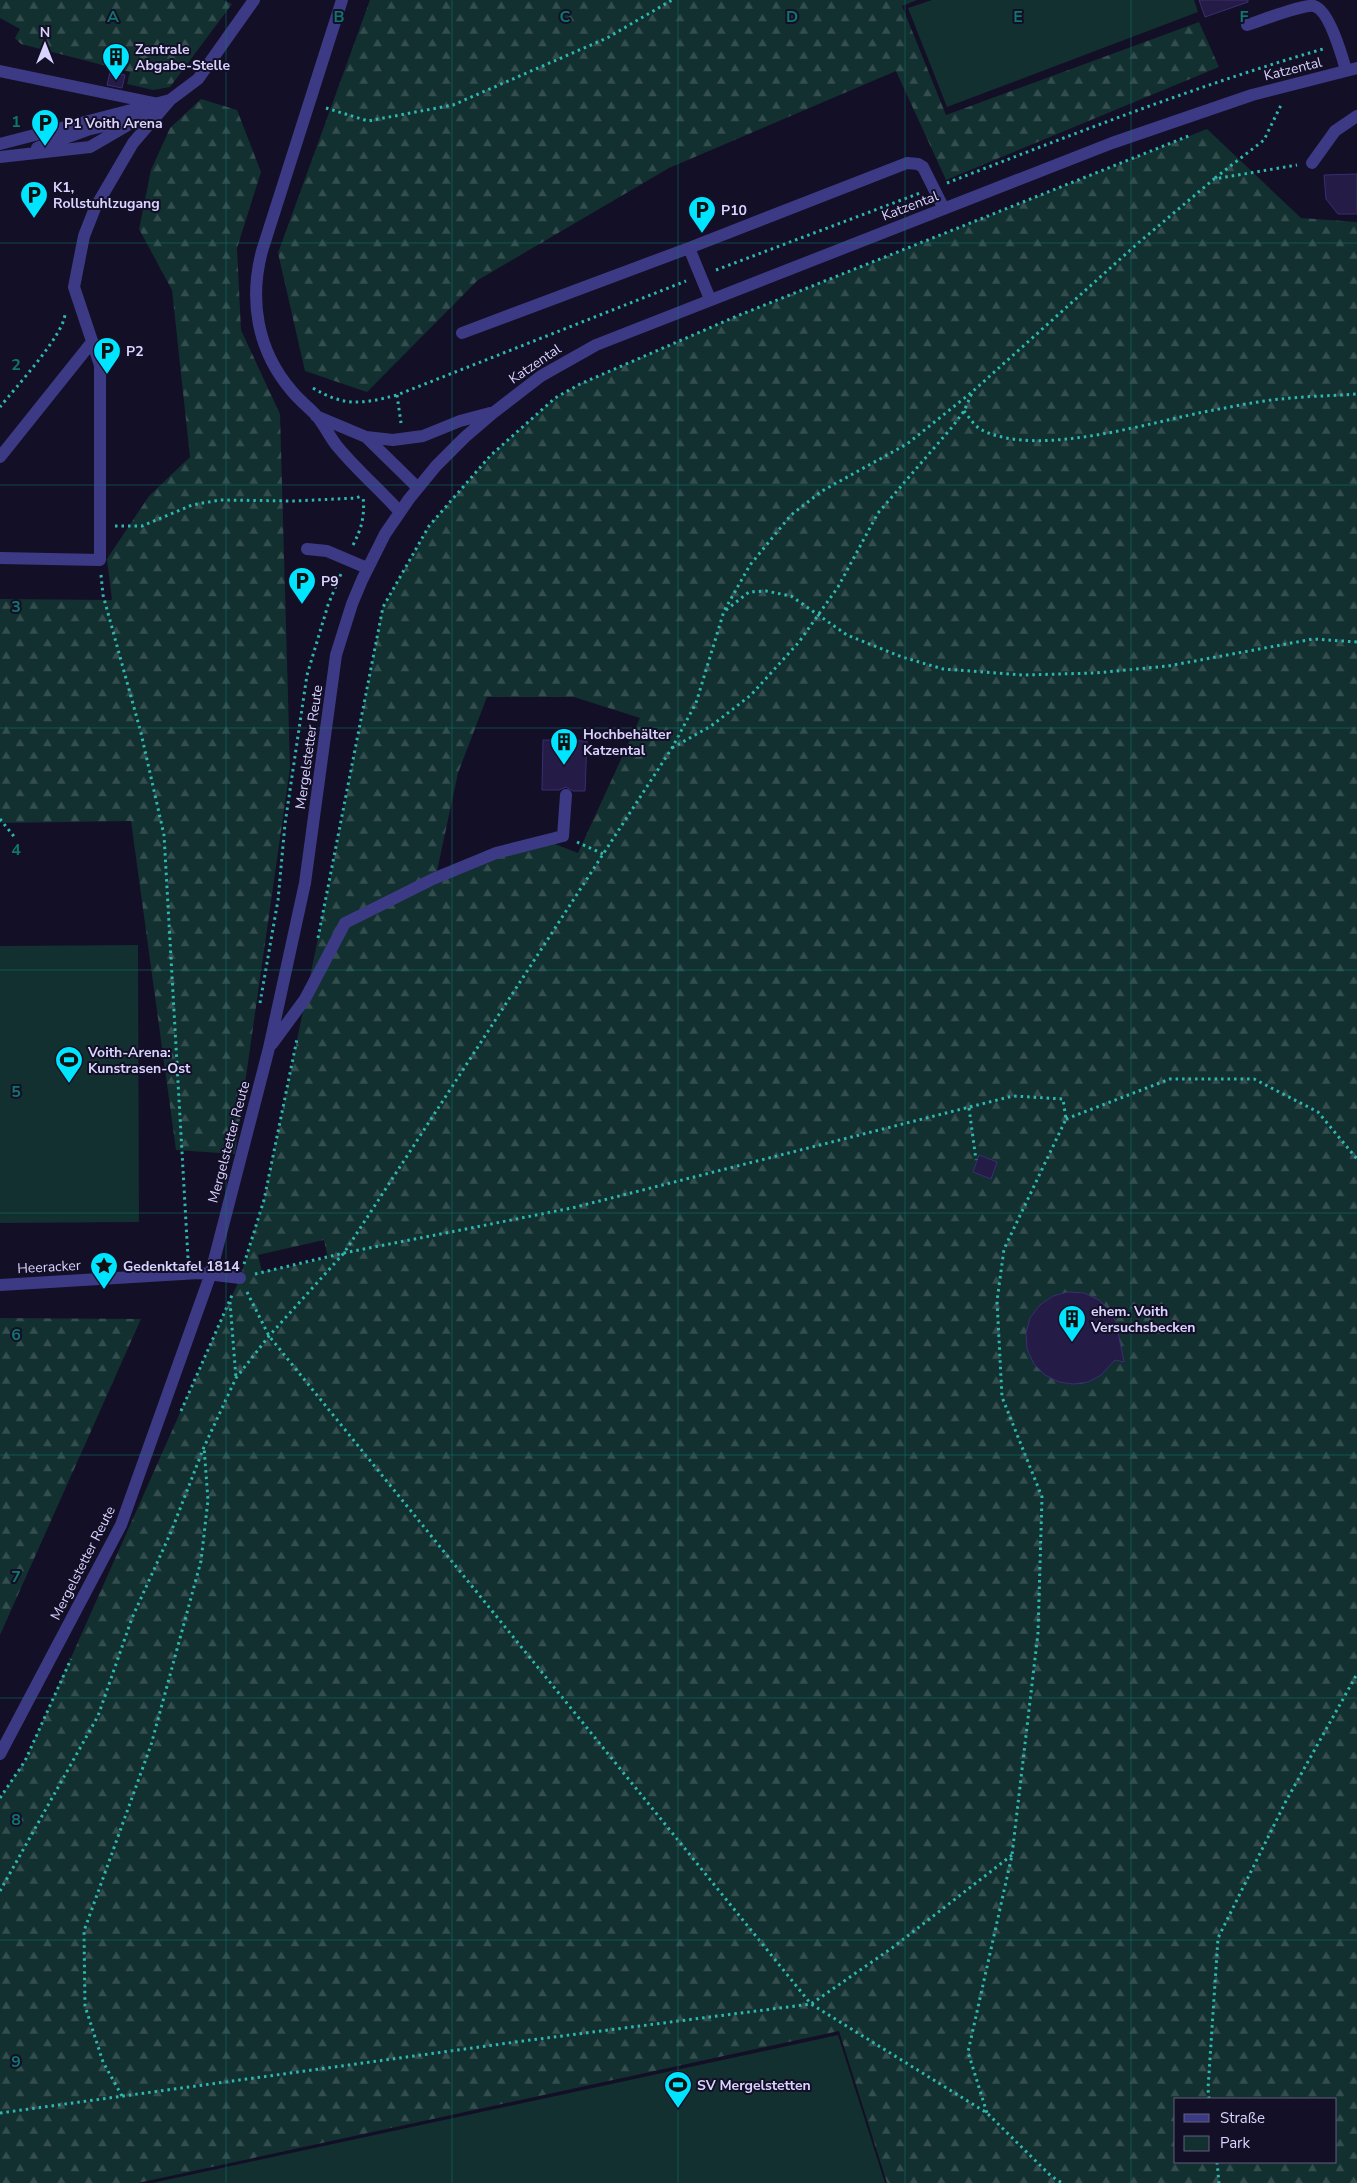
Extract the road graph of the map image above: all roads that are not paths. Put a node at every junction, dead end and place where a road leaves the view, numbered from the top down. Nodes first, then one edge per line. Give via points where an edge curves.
1 (254, 0) edge
2 (342, 0) edge
3 (1247, 25) dead end
4 (1352, 69) edge
5 (0, 71) edge
6 (170, 100) junction
7 (157, 104) junction
8 (1357, 116) edge
9 (0, 144) edge
10 (0, 157) edge
11 (1312, 163) road end
12 (944, 208) junction
13 (689, 248) junction
14 (710, 299) junction
15 (462, 333) dead end
16 (92, 342) junction
17 (493, 413) junction
18 (316, 415) junction
19 (366, 437) junction
20 (0, 457) edge
21 (418, 488) junction
22 (400, 512) junction
23 (308, 550) dead end
24 (0, 558) edge
25 (367, 568) junction
26 (566, 795) dead end
27 (269, 1048) junction
28 (210, 1276) junction
29 (240, 1278) road end
30 (0, 1285) edge
31 (0, 1754) edge

1 - 6 street via 198,80
2 - 18 street, Katzental via 262,251 256,282 256,316 264,345 290,389
3 - 4 street via 1312,6 1323,13
4 - 12 street, Katzental via 1195,113
5 - 7 street
6 - 7 street
6 - 10 street via 90,147
6 - 16 street via 133,143 95,208 84,236 74,287
7 - 9 street
8 - 11 street via 1335,131
12 - 13 street via 923,167 907,163
12 - 14 street, Katzental
13 - 14 street
13 - 15 street
14 - 17 street, Katzental via 579,354 541,376
16 - 20 street
16 - 24 street via 100,365 100,560
17 - 19 street, Katzental via 403,440
17 - 21 street, Katzental via 465,437
18 - 19 street, Katzental
18 - 22 street, Katzental via 336,444
19 - 21 street, Katzental
21 - 22 street, Katzental
22 - 25 street, Mergelstetter Reute
23 - 25 street via 327,552
25 - 27 street, Mergelstetter Reute via 336,655 305,883
26 - 27 street via 562,836 496,853 433,879 345,923 305,999
27 - 28 street, Mergelstetter Reute
28 - 29 street, Heeracker
28 - 30 street, Heeracker via 189,1274
28 - 31 street, Mergelstetter Reute via 121,1525

